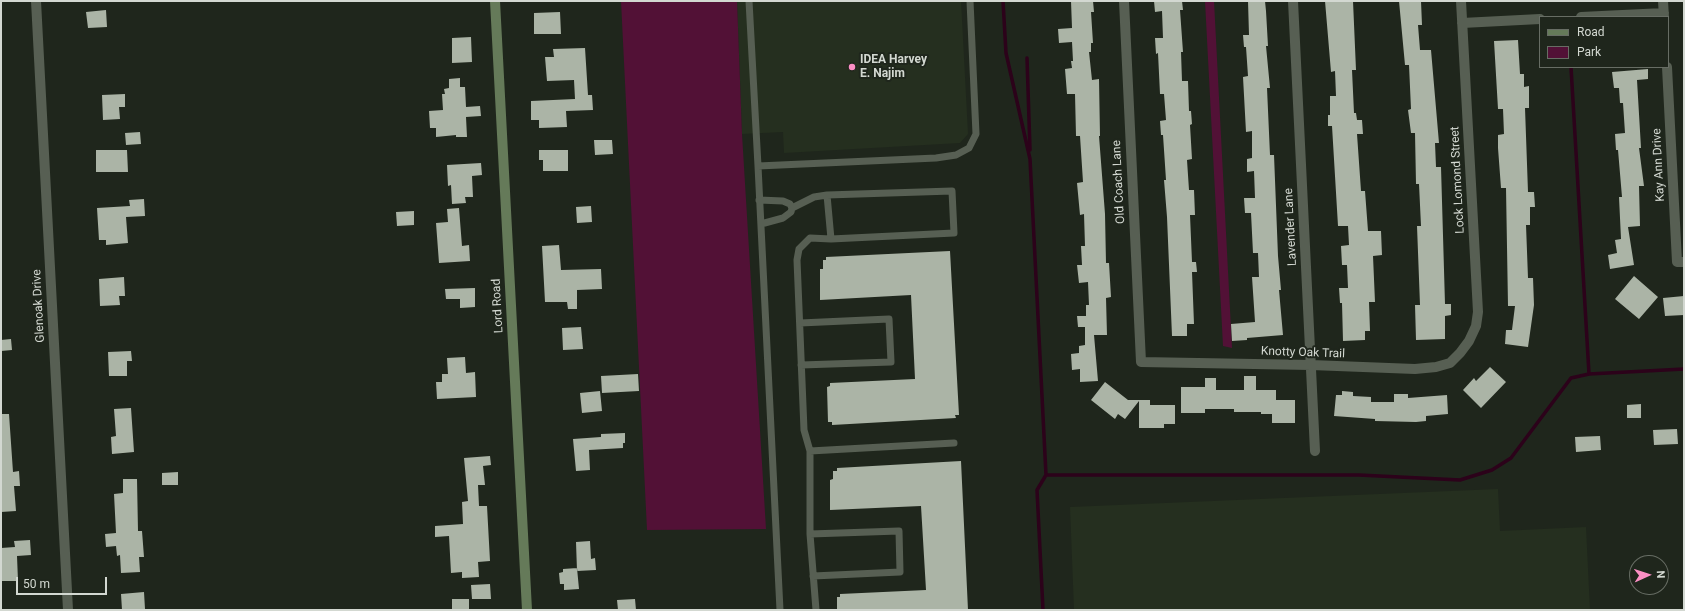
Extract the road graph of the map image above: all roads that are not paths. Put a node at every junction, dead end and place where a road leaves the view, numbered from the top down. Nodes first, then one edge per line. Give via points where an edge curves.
1 (36, 1) edge
2 (496, 1) edge
3 (749, 1) edge
4 (970, 1) edge
5 (1124, 1) edge
6 (1293, 1) edge
7 (1461, 1) edge
8 (1663, 1) edge
9 (1664, 15) edge
10 (1622, 16) edge
11 (1539, 19) edge
12 (1462, 23) junction
13 (1667, 68) edge
14 (758, 166) junction
15 (828, 195) junction
16 (759, 200) junction
17 (792, 208) junction
18 (761, 224) junction
19 (831, 239) junction
20 (1680, 262) edge
21 (800, 323) junction
22 (1460, 353) joint
23 (1141, 362) joint
24 (802, 365) junction
25 (1311, 365) junction
26 (954, 443) dead end
27 (810, 451) junction
28 (1315, 451) dead end
29 (810, 534) junction
30 (813, 576) junction
31 (68, 610) edge
32 (527, 610) edge
33 (780, 610) edge
34 (816, 610) edge

1 - 31 street, Glenoak Drive
2 - 32 street, Lord Road
3 - 14 lane
4 - 14 lane via 976,134 969,148 956,155 936,158
5 - 23 street, Old Coach Lane
6 - 25 street, Lavender Lane
7 - 12 street, Lock Lomond Street
8 - 9 street
9 - 10 street
11 - 12 street
12 - 22 street, Lock Lomond Street via 1478,312 1476,326
13 - 20 street, Kay Ann Drive
14 - 16 lane
15 - 17 lane via 814,197
15 - 19 lane
15 - 19 lane via 952,191 954,233
16 - 17 lane via 783,201
16 - 18 lane
17 - 18 lane via 783,218
18 - 33 lane
19 - 21 lane via 810,238 799,249 797,260
21 - 24 lane
21 - 24 lane via 889,319 891,362
22 - 25 street, Knotty Oak Trail via 1450,363 1415,369
23 - 25 street, Knotty Oak Trail
24 - 27 lane via 804,430
25 - 28 street, Lavender Lane
26 - 27 lane
27 - 29 lane
29 - 30 lane
29 - 30 lane via 898,531 900,572
30 - 34 lane

